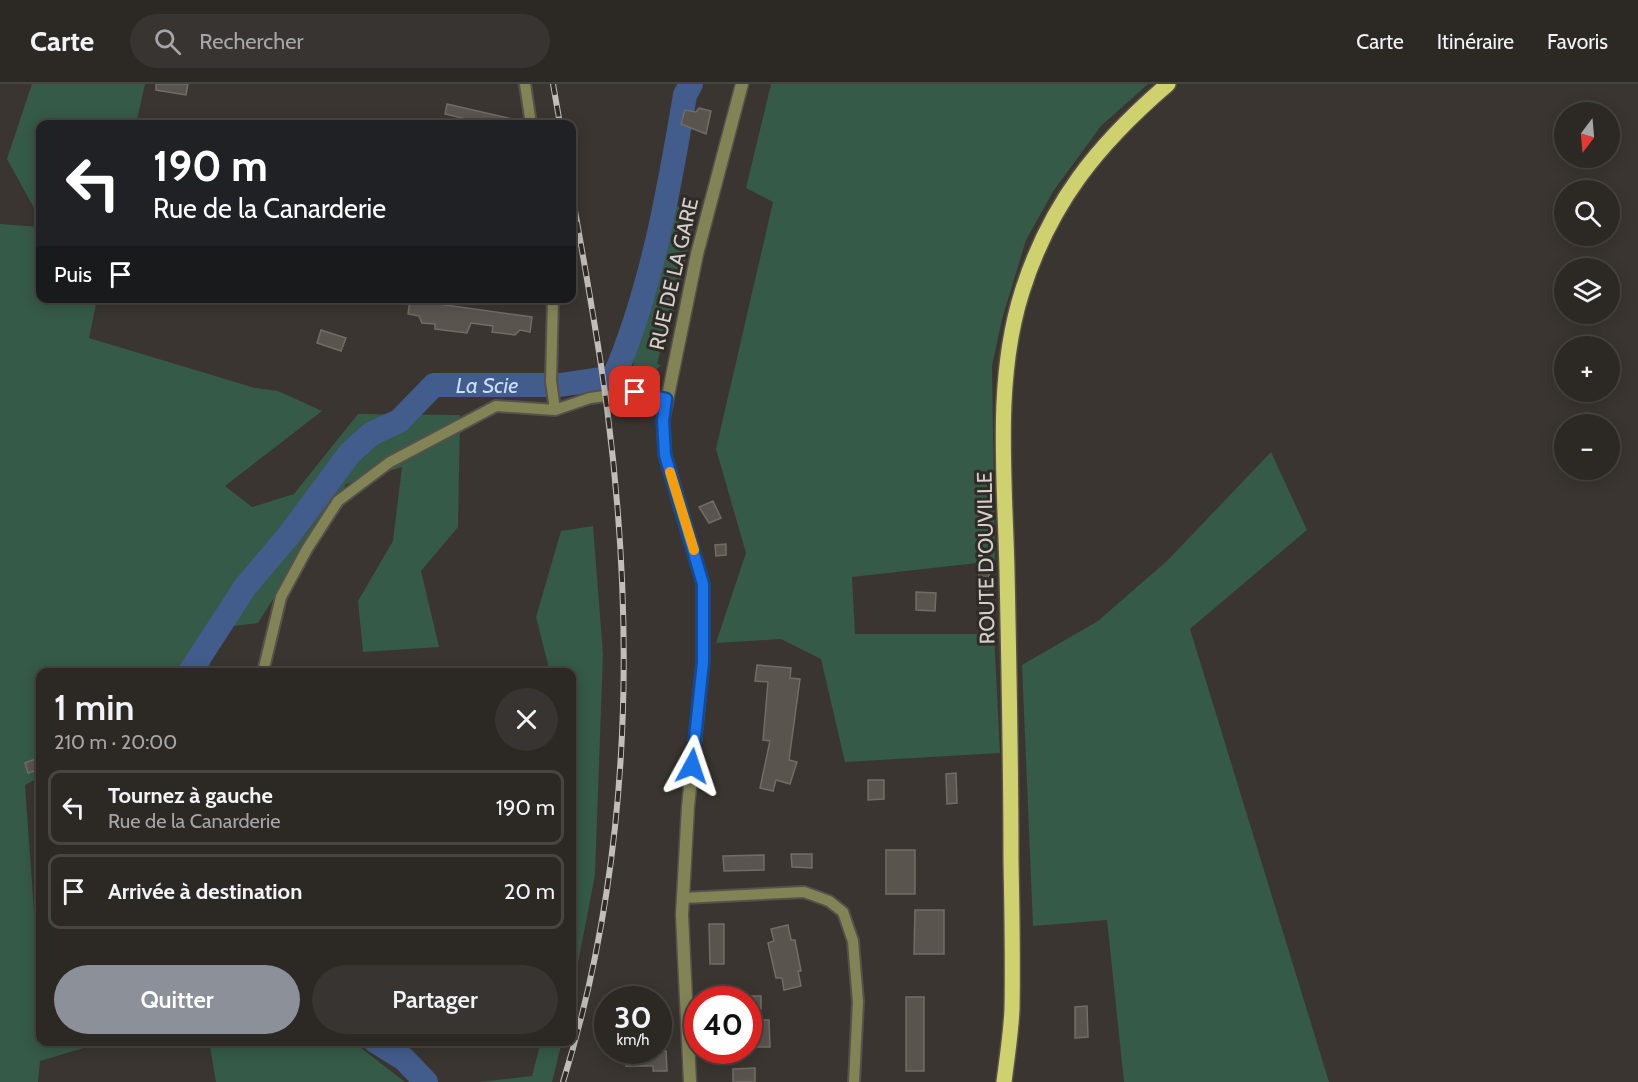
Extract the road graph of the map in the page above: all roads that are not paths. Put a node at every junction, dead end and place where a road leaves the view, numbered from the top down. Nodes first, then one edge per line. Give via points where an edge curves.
1 (525, 84) edge
2 (742, 84) edge
3 (1168, 84) edge
4 (530, 120) edge
5 (553, 303) edge
6 (666, 399) junction
7 (554, 406) junction
8 (264, 668) edge
9 (683, 898) junction
10 (690, 1082) edge
11 (854, 1082) edge
12 (1004, 1082) edge

1 - 4 street
2 - 6 street, RUE DE LA GARE via 697,254
3 - 12 main road, ROUTE D'OUVILLE via 1129,117 1089,161 1048,225 1022,293 1012,337 1005,394 1005,496 1012,1011
5 - 7 street
6 - 7 street via 635,392
6 - 9 street, RUE DE LA GARE via 665,455 703,584 703,662
7 - 8 street via 495,406 390,462 338,501 281,597
9 - 10 street, RUE DE LA GARE
9 - 11 street via 804,892 829,901 843,912 853,941 858,1002

